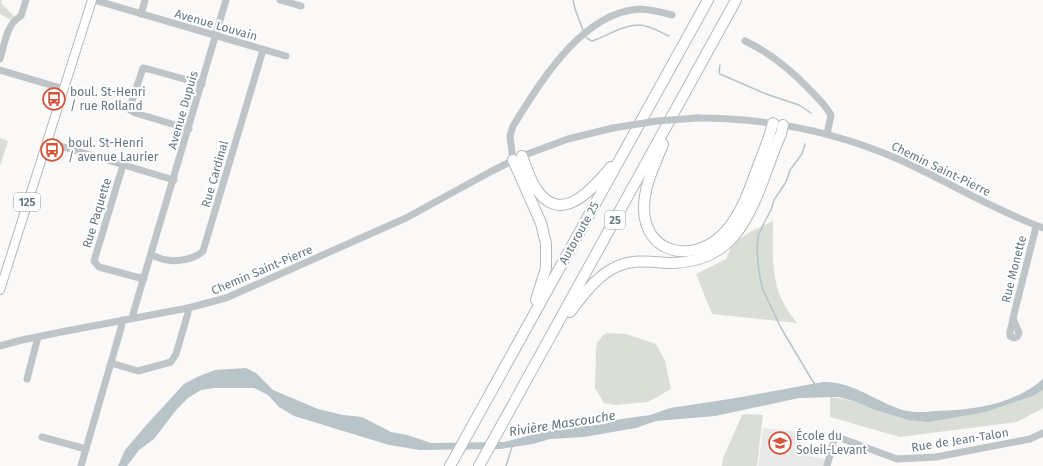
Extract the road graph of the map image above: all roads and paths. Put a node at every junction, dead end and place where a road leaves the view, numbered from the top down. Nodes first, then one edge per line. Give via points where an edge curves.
1 (26, 0) edge
2 (93, 0) edge
3 (145, 0) edge
4 (226, 0) edge
5 (280, 0) edge
6 (708, 0) edge
7 (736, 0) edge
8 (301, 6) dead end
9 (141, 14) junction
10 (672, 15) dead end
11 (216, 36) junction
12 (745, 41) dead end
13 (263, 50) junction
14 (286, 56) dead end
15 (0, 59) edge
16 (0, 70) edge
17 (202, 84) junction
18 (64, 90) junction
19 (680, 103) junction
20 (778, 124) junction
21 (189, 129) junction
22 (827, 134) junction
23 (47, 142) junction
24 (624, 152) junction
25 (516, 156) junction
26 (123, 165) junction
27 (174, 180) junction
28 (1040, 227) edge
29 (152, 255) junction
30 (144, 279) junction
31 (0, 290) edge
32 (188, 308) junction
33 (134, 318) junction
34 (1013, 318) dead end
35 (122, 320) junction
36 (38, 336) junction
37 (522, 337) junction
38 (550, 337) junction
39 (0, 346) edge
40 (111, 363) junction
41 (27, 379) dead end
42 (1043, 433) edge
43 (42, 436) dead end
44 (86, 449) junction
45 (81, 466) edge
46 (450, 466) edge
47 (479, 466) edge
48 (828, 466) edge

1 - 15 street via 21,16 11,24
2 - 9 street, Avenue Louvain
2 - 18 main road, 125
3 - 9 street
4 - 11 street, Avenue Dupuis
5 - 8 street
6 - 24 highway, Autoroute 25 / 25
7 - 19 highway, 25
9 - 11 street, Avenue Louvain
10 - 25 street via 643,10 624,12 604,21 566,50 513,126 510,136
11 - 13 street, Avenue Louvain
11 - 17 street, Avenue Dupuis
12 - 22 street via 781,62 824,104 831,115
13 - 14 street, Avenue Louvain
13 - 29 street, Rue Cardinal via 204,251 198,256 175,261
16 - 18 street
17 - 21 street, Avenue Dupuis
17 - 21 street via 143,68 131,104 130,110 135,113
18 - 23 main road, 125
19 - 20 highway via 650,176 644,208 647,225 654,237 664,246 677,251 691,251 707,246 721,236 730,225 745,198 770,135
19 - 38 highway, 25
20 - 22 street, Chemin Saint-Pierre
20 - 25 street, Chemin Saint-Pierre, bridge via 697,118 657,121 568,139
20 - 38 highway via 781,134 752,207 740,228 727,243 709,255 694,260 675,263 637,262 612,269 588,289
21 - 27 street, Avenue Dupuis
22 - 28 street, Chemin Saint-Pierre via 891,156 982,202
23 - 26 street
23 - 31 main road, 125
24 - 25 highway via 585,195 575,202 561,204 549,201 538,192
24 - 37 highway, Autoroute 25 / 25
25 - 32 street, Chemin Saint-Pierre via 424,209 370,235 235,294
25 - 37 highway via 541,223 547,254 543,281
26 - 27 street
26 - 30 street, Rue Paquette via 94,261 99,267
27 - 29 street, Avenue Dupuis
28 - 34 street, Rue Monette
29 - 30 street, Avenue Dupuis
30 - 33 street, Avenue Dupuis
32 - 33 street, Chemin Saint-Pierre
32 - 40 street via 176,354 171,362 138,370
33 - 35 street, Chemin Saint-Pierre
35 - 36 street, Chemin Saint-Pierre
35 - 40 street
36 - 39 street, Chemin Saint-Pierre
36 - 41 street
37 - 46 highway, Autoroute 25 / 25
38 - 47 highway, 25
40 - 44 street
42 - 48 street, Rue de Jean-Talon via 1030,439 936,457 897,459 836,436
43 - 44 street
44 - 45 street

